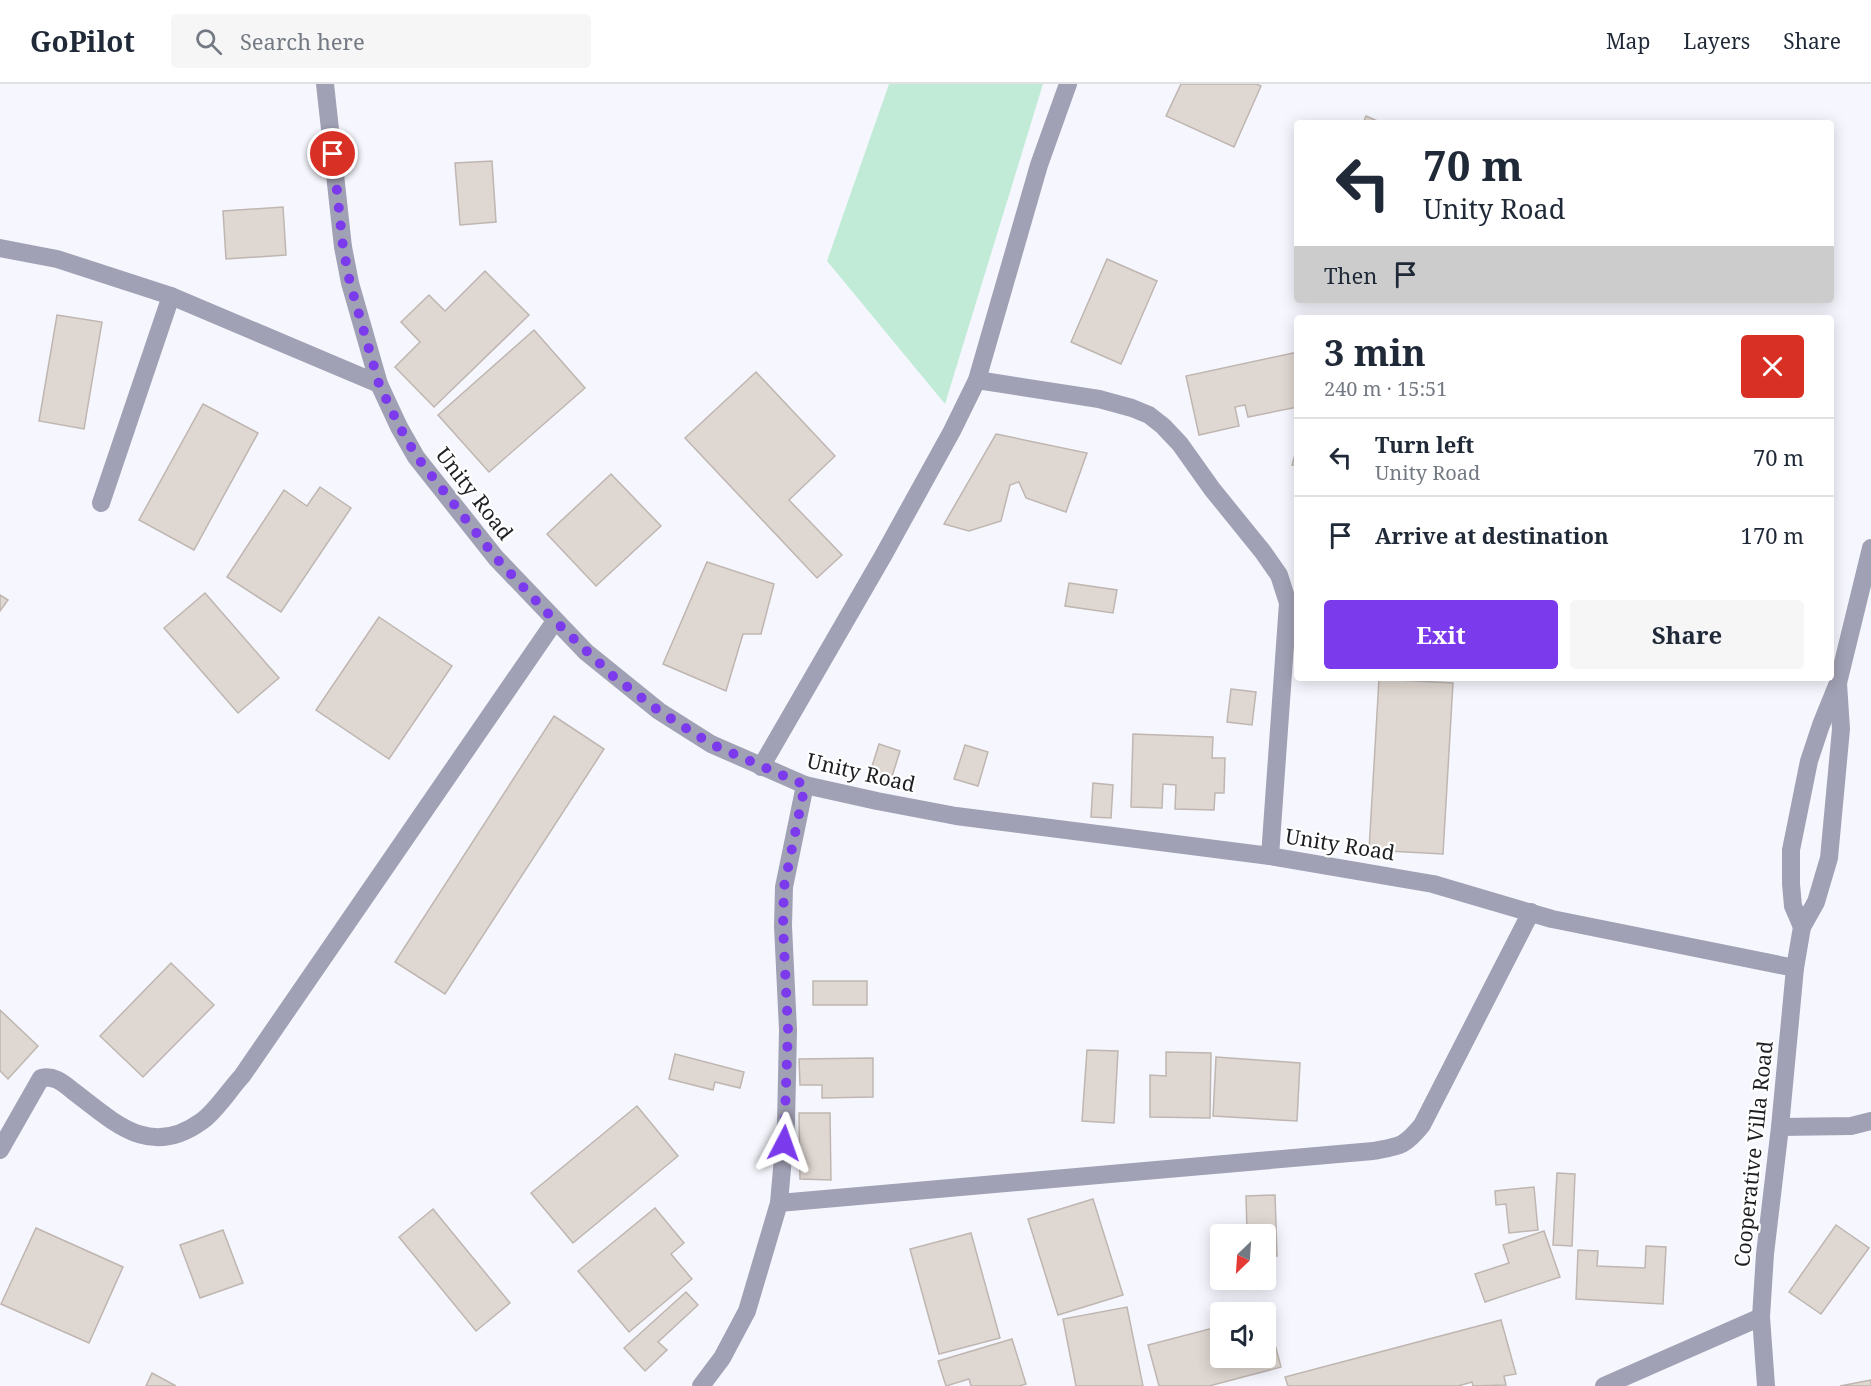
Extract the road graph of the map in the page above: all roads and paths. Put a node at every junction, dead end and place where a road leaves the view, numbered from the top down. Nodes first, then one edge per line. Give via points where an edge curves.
1 (325, 84) edge
2 (1068, 84) edge
3 (0, 248) edge
4 (171, 296) junction
5 (977, 380) junction
6 (379, 384) junction
7 (101, 503) dead end
8 (1871, 548) edge
9 (1293, 602) edge
10 (555, 621) junction
11 (1838, 683) junction
12 (761, 767) junction
13 (805, 785) junction
14 (1270, 856) junction
15 (1531, 912) junction
16 (1802, 927) junction
17 (1795, 968) junction
18 (1871, 1121) edge
19 (1780, 1127) junction
20 (0, 1150) edge
21 (779, 1203) junction
22 (1761, 1317) junction
23 (701, 1386) edge
24 (1604, 1386) edge
25 (1766, 1386) edge

1 - 6 street, Unity Road via 343,247
2 - 5 street via 1039,165
3 - 4 street via 57,259
4 - 6 street
4 - 7 street
5 - 9 street via 1099,399 1149,415 1180,444 1263,552
5 - 12 street via 888,546
6 - 10 street, Unity Road via 417,457 496,558
8 - 11 street, Cooperative Villa Road
9 - 14 street
10 - 12 street, Unity Road via 613,676 659,711 711,744
10 - 20 street via 242,1076 204,1120 179,1135 140,1136 117,1125 59,1080 47,1077 41,1078
11 - 16 street, Cooperative Villa Road via 1841,729 1829,858 1816,902
11 - 16 street, Cooperative Villa Road via 1809,761 1791,849 1793,906
12 - 13 street, Unity Road
13 - 14 street, Unity Road via 956,816
13 - 21 street via 784,887 788,1030
14 - 15 street, Unity Road via 1433,884
15 - 17 street, Unity Road
15 - 21 street via 1422,1125 1400,1146
16 - 17 street, Cooperative Villa Road
17 - 19 street, Cooperative Villa Road
18 - 19 street via 1851,1126
19 - 22 street, Cooperative Villa Road
21 - 23 street via 747,1311 722,1358
22 - 24 street
22 - 25 street, Cooperative Villa Road

